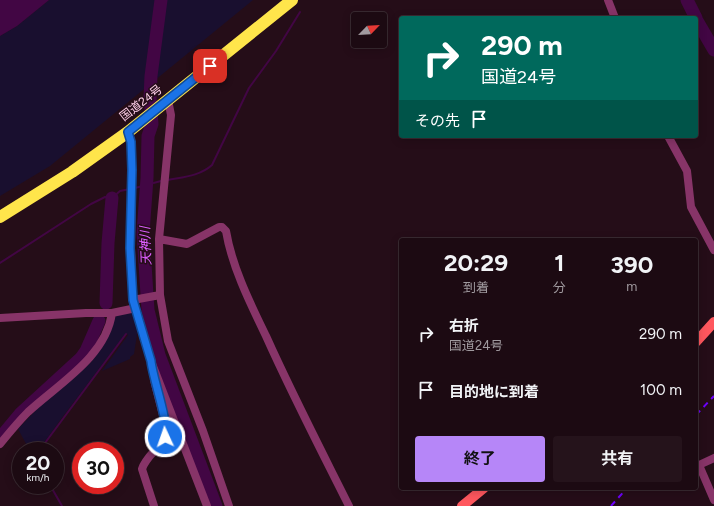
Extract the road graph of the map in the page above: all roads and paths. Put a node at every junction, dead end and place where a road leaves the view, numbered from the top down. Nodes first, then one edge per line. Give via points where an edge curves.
1 (292, 0) edge
2 (608, 0) edge
3 (614, 16) edge
4 (168, 100) junction
5 (128, 132) junction
6 (669, 138) edge
7 (0, 217) edge
8 (159, 240) junction
9 (714, 250) edge
10 (158, 295) junction
11 (135, 302) junction
12 (112, 313) junction
13 (0, 318) edge
14 (714, 322) edge
15 (698, 340) edge
16 (151, 361) junction
17 (0, 444) edge
18 (714, 458) edge
19 (482, 490) edge
20 (714, 500) edge
21 (154, 506) edge
22 (207, 506) edge
23 (229, 506) edge
24 (349, 506) edge
25 (462, 506) edge

1 - 4 highway, 国道24号
2 - 3 street
4 - 5 highway, 国道24号
4 - 8 street via 171,115
5 - 7 highway, 国道24号 via 72,172
5 - 11 street via 132,170 130,248
6 - 9 street via 687,171 691,207
8 - 10 street
8 - 24 street via 187,244 218,227 226,231 247,296 291,392
10 - 11 street
10 - 23 street via 168,341
11 - 12 street
11 - 16 street
12 - 13 street
12 - 17 street via 102,341 92,355 28,412
14 - 15 main road
16 - 21 street via 166,430 163,440 142,469
16 - 22 street
18 - 20 street via 699,465
19 - 25 main road

